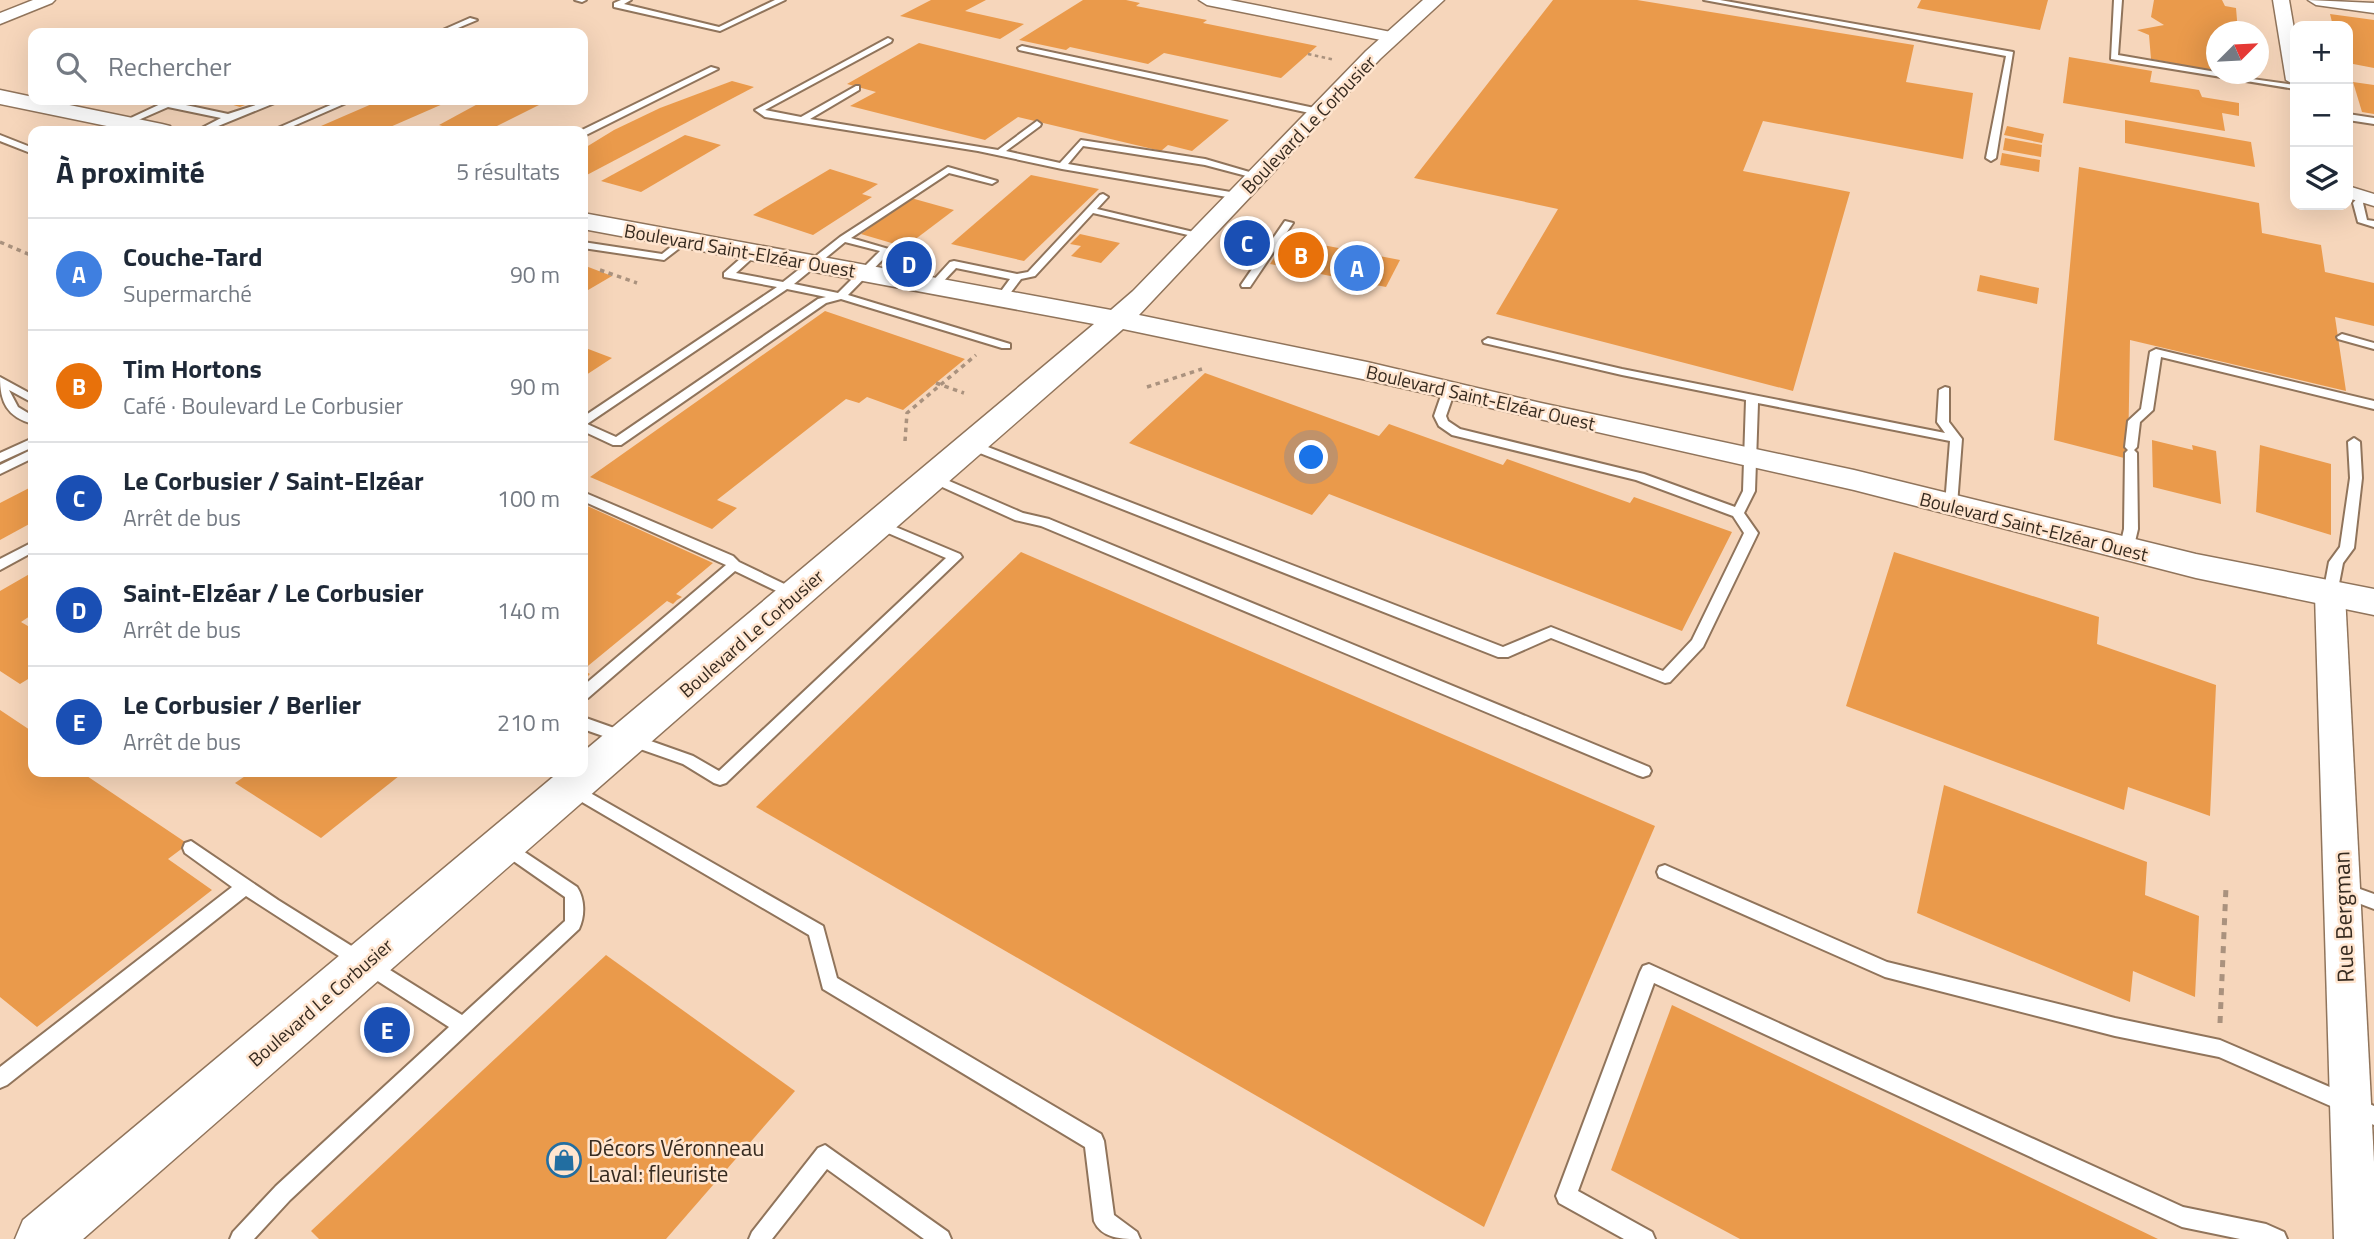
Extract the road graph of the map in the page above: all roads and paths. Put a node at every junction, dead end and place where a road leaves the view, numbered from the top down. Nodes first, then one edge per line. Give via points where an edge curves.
1 (47, 0) edge
2 (627, 0) edge
3 (781, 0) edge
4 (1207, 0) edge
5 (1434, 0) edge
6 (1708, 0) edge
7 (2118, 0) edge
8 (2281, 0) edge
9 (2316, 0) edge
10 (2374, 8) edge
11 (0, 19) edge
12 (473, 20) dead end
13 (453, 28) edge
14 (1391, 37) junction
15 (888, 40) dead end
16 (1022, 48) dead end
17 (2290, 51) edge
18 (1308, 54) dead end
19 (1337, 60) dead end
20 (714, 69) dead end
21 (2290, 86) edge
22 (856, 89) dead end
23 (0, 97) edge
24 (28, 103) edge
25 (38, 105) edge
26 (165, 105) edge
27 (172, 105) edge
28 (264, 105) edge
29 (337, 105) edge
30 (1319, 112) junction
31 (229, 117) junction
32 (2353, 118) edge
33 (802, 120) junction
34 (2374, 121) edge
35 (124, 123) junction
36 (1037, 124) dead end
37 (138, 126) edge
38 (210, 126) edge
39 (287, 126) edge
40 (588, 131) edge
41 (0, 138) edge
42 (11, 143) junction
43 (0, 147) edge
44 (28, 149) edge
45 (1000, 152) junction
46 (1991, 158) dead end
47 (1062, 166) junction
48 (1258, 176) junction
49 (992, 181) dead end
50 (1238, 196) junction
51 (1102, 197) dead end
52 (2362, 197) edge
53 (1091, 210) junction
54 (588, 221) edge
55 (1288, 223) dead end
56 (2374, 224) edge
57 (1202, 235) junction
58 (844, 239) junction
59 (685, 240) junction
60 (0, 242) edge
61 (588, 246) edge
62 (753, 253) junction
63 (28, 254) edge
64 (811, 263) junction
65 (863, 272) junction
66 (614, 275) dead end
67 (637, 283) dead end
68 (1246, 285) dead end
69 (786, 286) junction
70 (1009, 287) junction
71 (841, 296) junction
72 (1116, 319) junction
73 (2342, 337) dead end
74 (1488, 341) dead end
75 (1006, 346) dead end
76 (2374, 346) edge
77 (972, 359) dead end
78 (1202, 369) dead end
79 (0, 381) edge
80 (938, 384) junction
81 (28, 386) edge
82 (1147, 387) dead end
83 (1449, 390) junction
84 (1945, 390) dead end
85 (964, 393) dead end
86 (28, 397) edge
87 (1752, 399) junction
88 (2374, 405) edge
89 (28, 418) edge
90 (588, 421) edge
91 (588, 427) edge
92 (1956, 439) junction
93 (905, 441) dead end
94 (2354, 442) dead end
95 (28, 444) edge
96 (971, 445) junction
97 (28, 456) edge
98 (1750, 457) junction
99 (0, 458) edge
100 (0, 470) edge
101 (933, 478) junction
102 (588, 498) edge
103 (1951, 505) junction
104 (1738, 513) junction
105 (879, 524) junction
106 (28, 549) edge
107 (2126, 550) junction
108 (0, 565) edge
109 (734, 565) junction
110 (2330, 594) junction
111 (796, 595) junction
112 (2374, 602) edge
113 (588, 690) edge
114 (588, 725) edge
115 (626, 740) junction
116 (1643, 771) dead end
117 (588, 773) edge
118 (583, 777) edge
119 (570, 788) junction
120 (503, 844) junction
121 (191, 848) dead end
122 (1665, 872) dead end
123 (245, 887) junction
124 (2226, 887) dead end
125 (2358, 896) edge
126 (365, 963) junction
127 (2221, 1010) dead end
128 (463, 1026) junction
129 (0, 1079) edge
130 (2363, 1111) edge
131 (2364, 1201) edge
132 (42, 1239) edge
133 (240, 1239) edge
134 (759, 1239) edge
135 (941, 1239) edge
136 (1129, 1239) edge
137 (1645, 1239) edge
138 (2277, 1239) edge
139 (2356, 1239) edge

1 - 11 street
2 - 3 lane via 617,5 720,29
4 - 14 street
5 - 14 street, Boulevard Le Corbusier
6 - 46 lane via 2010,54
7 - 21 lane via 2114,57
8 - 17 street
9 - 10 street
12 - 13 lane
14 - 30 street, Boulevard Le Corbusier
15 - 33 lane via 759,110
16 - 30 lane
18 - 19 path
20 - 40 lane
22 - 33 lane
23 - 24 street
25 - 35 street
26 - 35 lane
27 - 31 lane
28 - 31 lane
29 - 39 lane
30 - 48 street, Boulevard Le Corbusier
31 - 38 lane
32 - 34 lane
33 - 45 lane
35 - 37 street
36 - 45 lane
41 - 42 lane
42 - 43 lane
42 - 44 lane
45 - 47 lane
47 - 48 lane via 1081,143 1205,162
47 - 50 lane
48 - 50 street, Boulevard Le Corbusier
49 - 58 lane via 948,170
50 - 57 street, Boulevard Le Corbusier
51 - 53 lane
52 - 56 lane via 2358,202 2362,222
53 - 57 lane
53 - 70 lane via 1031,274
54 - 59 street, Boulevard Saint-Elzéar Ouest
55 - 68 lane
57 - 72 street, Boulevard Le Corbusier
58 - 64 lane
58 - 65 lane via 887,250
59 - 61 lane via 664,257
59 - 62 street, Boulevard Saint-Elzéar Ouest
60 - 63 path
62 - 64 street, Boulevard Saint-Elzéar Ouest
62 - 69 lane via 728,275
64 - 65 street, Boulevard Saint-Elzéar Ouest
64 - 69 lane
65 - 70 street, Boulevard Saint-Elzéar Ouest via 934,285
65 - 71 lane
66 - 67 path
69 - 71 lane
69 - 90 lane
70 - 72 street, Boulevard Saint-Elzéar Ouest
71 - 75 lane
71 - 91 lane via 822,301 617,442
72 - 83 street, Boulevard Saint-Elzéar Ouest
72 - 96 street, Boulevard Le Corbusier
73 - 76 lane
74 - 87 lane
77 - 80 path
78 - 82 path
79 - 81 lane
79 - 86 lane
79 - 89 lane via 13,409
80 - 85 path
80 - 93 path via 907,413
83 - 98 street, Boulevard Saint-Elzéar Ouest
83 - 104 lane via 1440,415 1456,432 1640,477
84 - 92 lane via 1943,422
87 - 92 lane
87 - 98 lane
88 - 107 lane via 2155,352 2147,410 2134,421
92 - 103 lane
94 - 110 lane via 2356,478 2347,548 2336,562
95 - 99 lane
96 - 101 street, Boulevard Le Corbusier
96 - 104 lane via 1503,653 1551,632 1665,678 1698,643 1751,533
97 - 100 lane
98 - 103 street, Boulevard Saint-Elzéar Ouest
98 - 104 lane via 1749,491
101 - 105 street, Boulevard Le Corbusier
101 - 116 lane
102 - 109 lane
103 - 107 street, Boulevard Saint-Elzéar Ouest
105 - 111 street, Boulevard Le Corbusier
105 - 115 lane via 955,557 720,779 688,760
106 - 108 lane
107 - 110 street, Boulevard Saint-Elzéar Ouest
109 - 111 lane
109 - 113 lane
110 - 112 street, Boulevard Saint-Elzéar Ouest
110 - 125 street, Rue Bergman
111 - 115 street, Boulevard Le Corbusier
114 - 115 lane
115 - 117 street, Boulevard Le Corbusier
118 - 119 street, Boulevard Le Corbusier
119 - 120 street, Boulevard Le Corbusier
119 - 136 lane via 817,931 829,983 1094,1141 1104,1221
120 - 126 street, Boulevard Le Corbusier
120 - 128 lane via 571,892 575,898 573,924
121 - 123 lane
122 - 130 lane via 1885,969 2220,1049
123 - 126 lane
123 - 129 lane
124 - 127 path
125 - 130 street, Rue Bergman
126 - 128 lane
126 - 132 street, Boulevard Le Corbusier
128 - 133 lane via 283,1193
130 - 131 street, Rue Bergman
131 - 139 street, Rue Bergman
134 - 135 lane via 825,1155
137 - 138 lane via 1566,1196 1649,972 2182,1217

